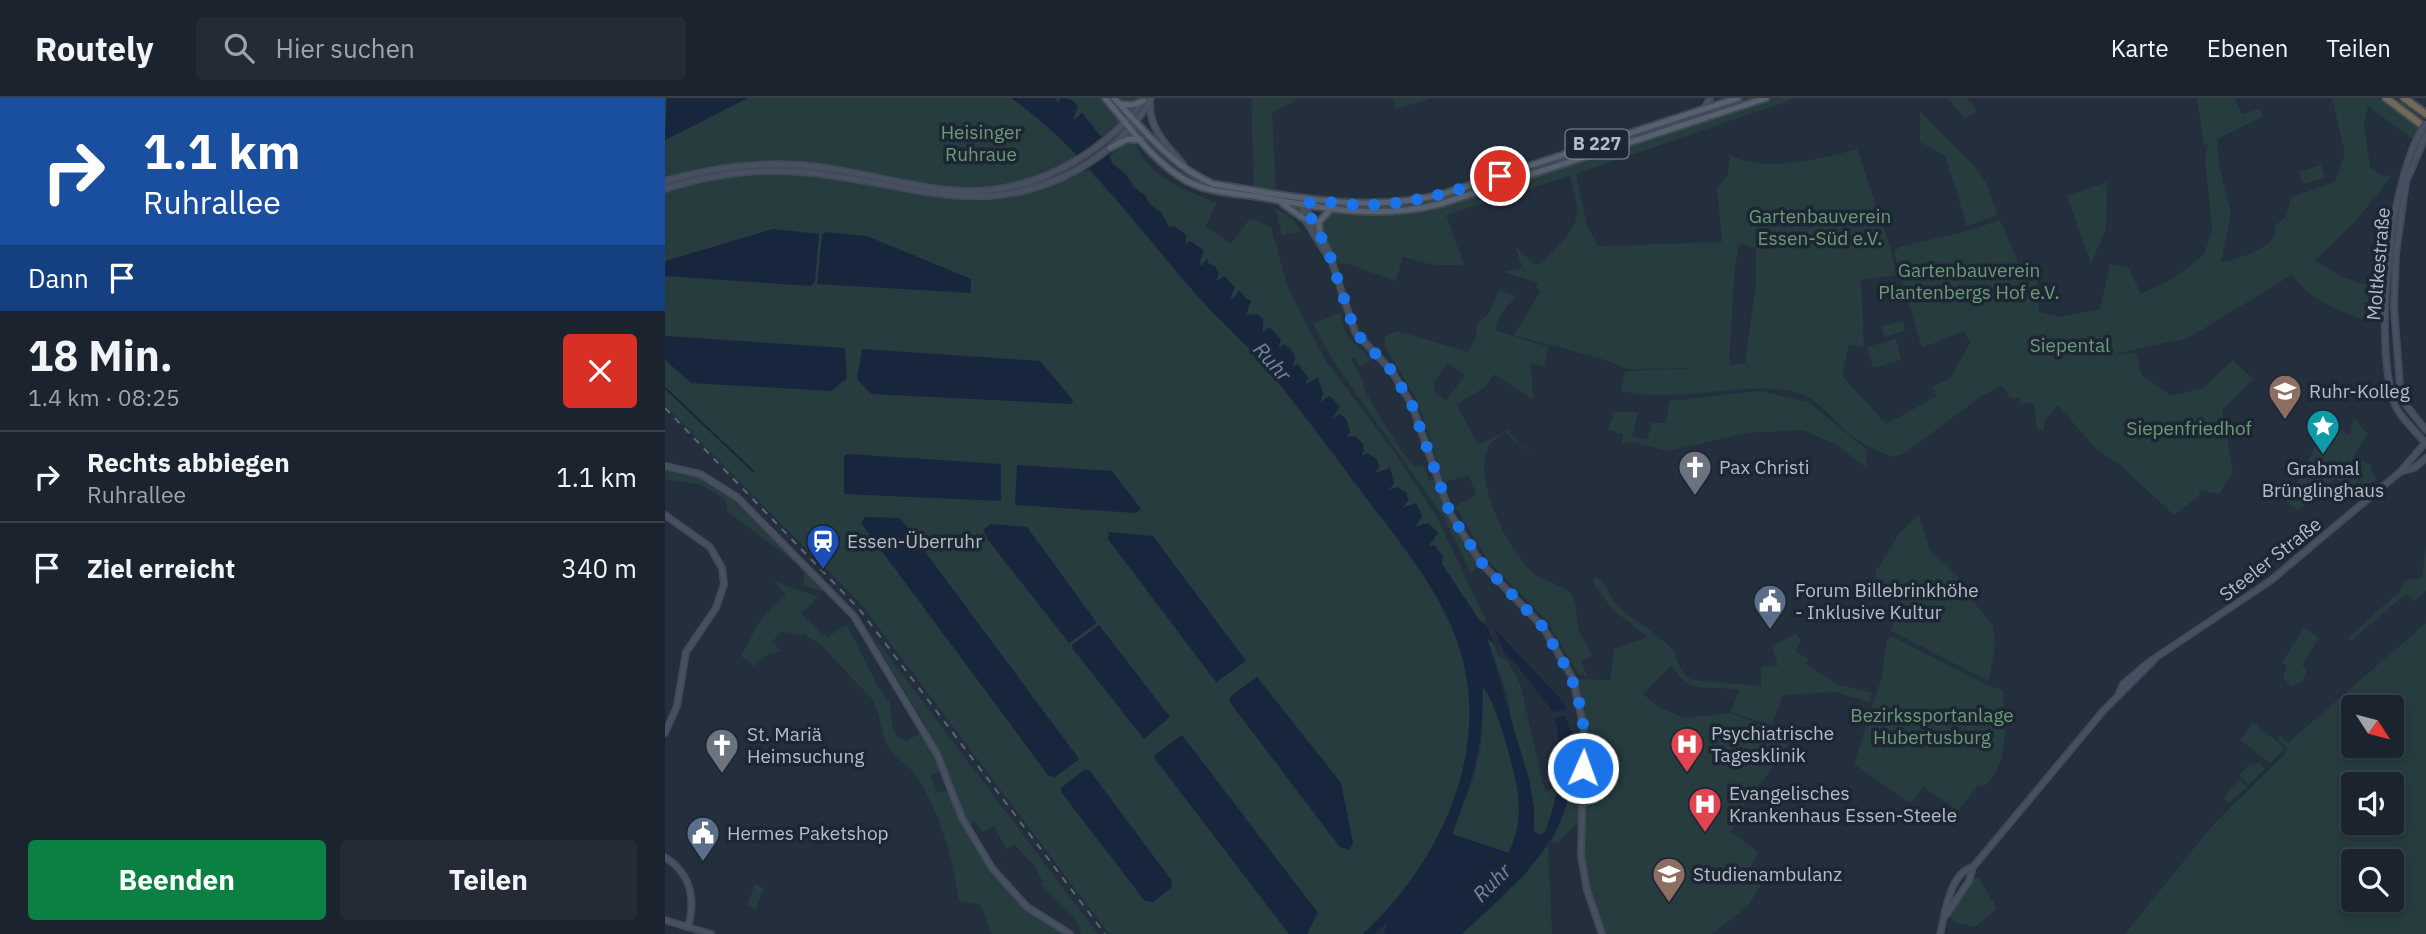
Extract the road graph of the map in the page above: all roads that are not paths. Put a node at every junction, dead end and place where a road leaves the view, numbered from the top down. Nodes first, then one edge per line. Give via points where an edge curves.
1 (1105, 98) edge
2 (1114, 98) edge
3 (1710, 98) edge
4 (1766, 98) edge
5 (2386, 98) edge
6 (2406, 98) edge
7 (1733, 99) edge
8 (1148, 100) edge
9 (1719, 101) edge
10 (1120, 104) junction
11 (1705, 108) junction
12 (1729, 110) junction
13 (2426, 114) edge
14 (1131, 116) junction
15 (1710, 116) junction
16 (1125, 122) junction
17 (1136, 122) junction
18 (2424, 127) edge
19 (1130, 128) junction
20 (2426, 135) edge
21 (1141, 140) junction
22 (1118, 142) junction
23 (1110, 148) joint
24 (1193, 175) junction
25 (665, 181) edge
26 (665, 188) edge
27 (1259, 194) junction
28 (1277, 197) junction
29 (1295, 197) junction
30 (1316, 201) junction
31 (1304, 206) junction
32 (1329, 211) junction
33 (1303, 218) junction
34 (1320, 233) junction
35 (1332, 263) junction
36 (2426, 430) edge
37 (2426, 443) edge
38 (2426, 458) edge
39 (665, 466) edge
40 (2400, 472) junction
41 (665, 515) edge
42 (665, 733) edge
43 (665, 858) edge
44 (1973, 867) junction
45 (1945, 916) junction
46 (665, 920) edge
47 (688, 927) junction
48 (711, 934) edge
49 (1070, 934) edge
50 (1602, 934) edge
51 (1940, 934) edge

1 - 16 main road, B 227
2 - 10 main road, B 227
3 - 11 main road
4 - 12 main road, B 227
5 - 18 highway
6 - 13 highway
7 - 9 main road, B 227
7 - 12 main road
8 - 10 main road
8 - 14 main road
8 - 17 main road
8 - 24 main road via 1155,129
9 - 11 main road, B 227
9 - 15 main road
10 - 14 main road, B 227
11 - 30 main road, B 227 via 1430,198 1369,205
12 - 15 main road, B 227
14 - 16 main road
14 - 17 main road, B 227
15 - 32 main road, B 227 via 1440,204 1380,213
16 - 19 main road, B 227
16 - 25 main road via 1076,162 1005,188 962,191 778,164 726,168
17 - 19 main road
17 - 24 main road, B 227 via 1168,157
18 - 37 main road, Moltkestraße via 2406,159 2400,183 2386,311 2395,403
19 - 21 main road, B 227
19 - 22 main road
20 - 36 main road, Moltkestraße via 2406,182 2394,308 2400,399
21 - 22 main road
21 - 27 main road, B 227 via 1189,183
22 - 23 main road
23 - 26 main road via 1079,169 1007,194 962,197 911,192 828,175 779,171 714,176
24 - 27 main road, B 227
27 - 28 main road, B 227
28 - 29 main road, B 227
28 - 31 main road, B 227
28 - 33 main road
29 - 30 main road, B 227
29 - 31 main road
30 - 31 main road
31 - 32 main road, B 227
31 - 33 main road
31 - 34 main road
32 - 34 main road via 1319,222
33 - 35 main road
34 - 35 main road
35 - 50 main road via 1355,332 1391,370 1412,405 1450,513 1482,563 1543,627 1573,679 1584,729 1581,856
37 - 40 main road, Steeler Straße
38 - 40 main road, Steeler Straße
39 - 49 main road via 700,474 737,497 854,616 937,754 963,818 992,867 1027,907
40 - 44 main road, Steeler Straße via 2255,592 2125,682
41 - 42 main road via 710,547 722,568 724,592 686,652 677,706
43 - 47 main road via 682,871 692,893
44 - 45 main road, Steeler Straße
44 - 45 main road, Steeler Straße via 1965,870 1954,888
45 - 51 main road, Steeler Straße
46 - 47 main road
47 - 48 main road

